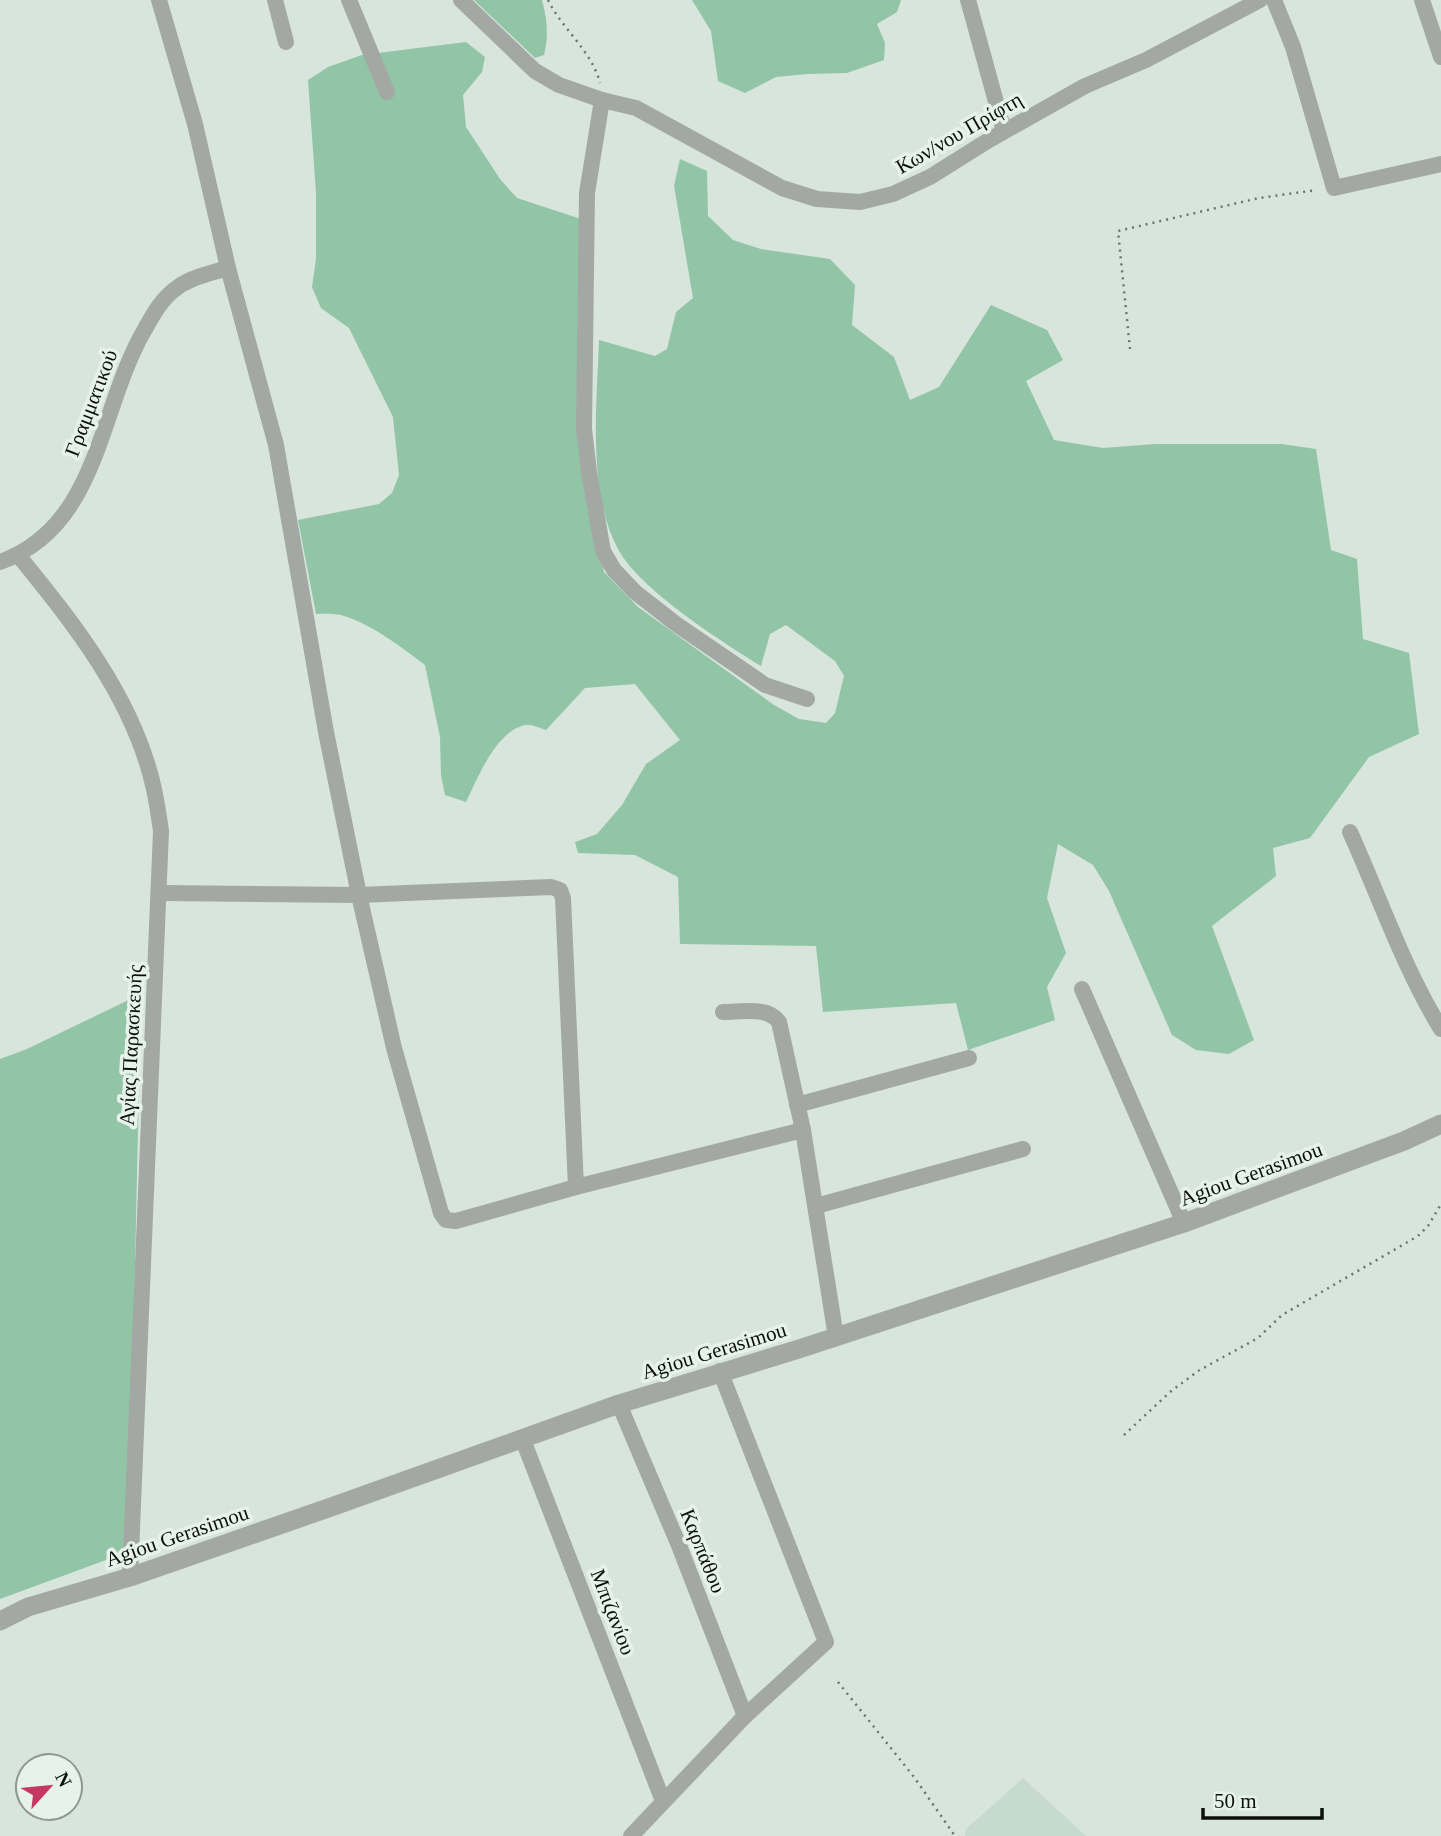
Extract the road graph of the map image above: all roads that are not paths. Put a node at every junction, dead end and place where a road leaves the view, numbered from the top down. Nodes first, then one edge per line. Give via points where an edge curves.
1 (159, 0) edge
2 (275, 0) edge
3 (349, 0) edge
4 (461, 0) edge
5 (968, 0) edge
6 (1260, 0) edge
7 (1274, 0) edge
8 (1422, 0) edge
9 (286, 42) dead end
10 (1441, 57) edge
11 (387, 92) dead end
12 (602, 100) junction
13 (1004, 131) junction
14 (1441, 164) edge
15 (228, 268) junction
16 (18, 555) junction
17 (0, 562) edge
18 (807, 699) dead end
19 (1350, 832) dead end
20 (160, 893) junction
21 (359, 895) junction
22 (1082, 989) dead end
23 (723, 1012) dead end
24 (1441, 1029) edge
25 (969, 1058) dead end
26 (797, 1105) junction
27 (1441, 1124) edge
28 (803, 1130) junction
29 (1023, 1149) dead end
30 (576, 1187) junction
31 (816, 1206) junction
32 (1184, 1223) junction
33 (836, 1337) junction
34 (720, 1371) junction
35 (620, 1404) junction
36 (523, 1440) junction
37 (130, 1577) junction
38 (0, 1621) edge
39 (745, 1716) junction
40 (663, 1801) junction
41 (631, 1836) edge

1 - 15 street via 195,124
2 - 9 street
3 - 11 street
4 - 12 street, Κων/νου Πρίφτη via 535,71
5 - 13 street
6 - 13 street, Κων/νου Πρίφτη via 1146,60 1084,86
7 - 14 street via 1293,47 1334,188
8 - 10 street
12 - 13 street, Κων/νου Πρίφτη via 636,108 782,188 828,200 860,202 893,194
12 - 18 street via 587,193 584,429 603,551 635,592 676,624 765,685
15 - 16 street, Γραμματικού via 179,285 160,302 138,342 74,503 51,532
15 - 21 street via 276,445
16 - 17 street, Γραμματικού
16 - 20 street, Αγίας Παρασκευής via 91,650 127,716 154,788 161,831
19 - 24 street via 1407,968
20 - 21 street
20 - 37 street, Αγίας Παρασκευής
21 - 30 street via 394,1048 443,1217 456,1221
21 - 30 street via 560,890 564,898
22 - 32 street
23 - 26 street via 775,1016
25 - 26 street
26 - 28 street
27 - 32 street, Agiou Gerasimou
28 - 30 street
28 - 31 street
29 - 31 street
31 - 33 street
32 - 33 street, Agiou Gerasimou
33 - 34 street, Agiou Gerasimou
34 - 35 street, Agiou Gerasimou
34 - 39 street via 826,1642
35 - 36 street, Agiou Gerasimou
35 - 39 street, Καρπάθου
36 - 37 street, Agiou Gerasimou
36 - 40 street, Μπιζανίου
37 - 38 street, Agiou Gerasimou via 29,1607
39 - 40 street
40 - 41 street

